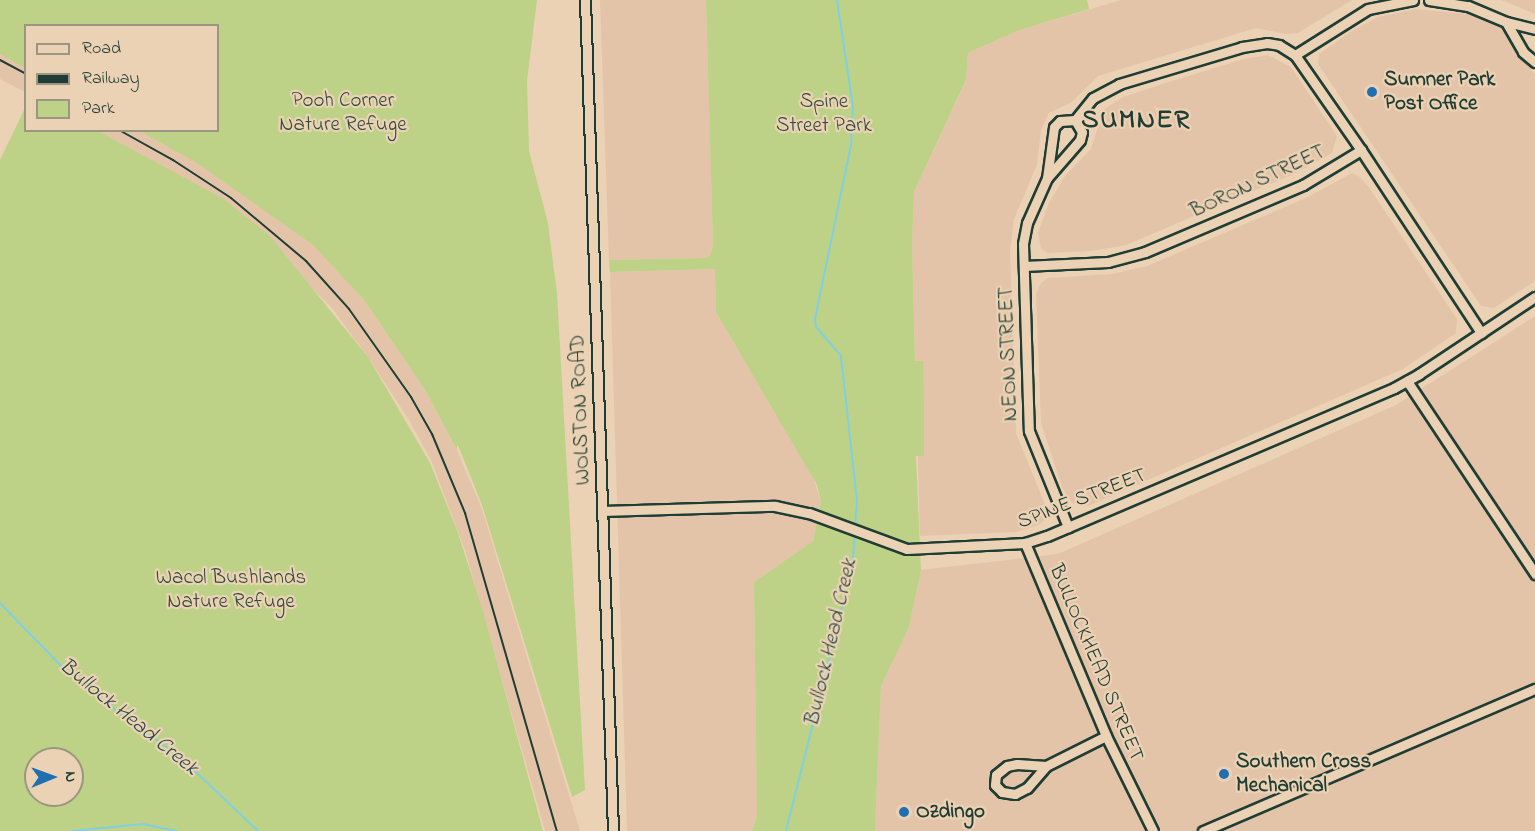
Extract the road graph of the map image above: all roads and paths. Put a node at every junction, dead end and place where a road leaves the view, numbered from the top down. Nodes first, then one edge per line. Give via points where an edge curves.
1 (585, 0) edge
2 (1413, 0) edge
3 (1429, 0) edge
4 (1506, 22) junction
5 (1535, 29) edge
6 (1295, 55) junction
7 (1535, 62) edge
8 (1075, 120) junction
9 (1361, 150) junction
10 (1047, 178) junction
11 (1024, 266) junction
12 (1535, 297) edge
13 (1481, 333) junction
14 (1407, 381) junction
15 (602, 511) junction
16 (1068, 527) junction
17 (1025, 543) junction
18 (1535, 573) edge
19 (1535, 689) edge
20 (1106, 736) junction
21 (1046, 766) junction
22 (614, 820) junction
23 (613, 831) edge
24 (618, 831) edge
25 (1153, 831) edge
26 (1203, 831) edge

1 - 15 street, WOLSTON ROAD
2 - 6 street via 1368,9
3 - 4 street via 1468,6
4 - 5 street
4 - 7 street via 1523,52
6 - 8 street, NEON STREET via 1267,43 1242,47 1106,89
6 - 9 street
8 - 10 street, NEON STREET via 1082,132 1080,140
8 - 10 street, NEON STREET via 1060,121 1054,128
9 - 11 street, BORON STREET via 1303,185 1145,252 1108,262
9 - 13 street
10 - 11 street, NEON STREET via 1024,232
11 - 16 street, NEON STREET via 1029,431
12 - 13 street, SPINE STREET
13 - 14 street, SPINE STREET
14 - 16 street, SPINE STREET
14 - 18 street
15 - 17 street, SPINE STREET via 770,506 831,521 907,549
15 - 22 street, WOLSTON ROAD
16 - 17 street, SPINE STREET
17 - 20 street, BULLOCKHEAD STREET
19 - 26 street
20 - 21 street
20 - 25 street, BULLOCKHEAD STREET
21 - 21 street via 1015,795 1002,792 995,785 996,776 1007,766
22 - 23 street, WOLSTON ROAD
22 - 24 street, WOLSTON ROAD

